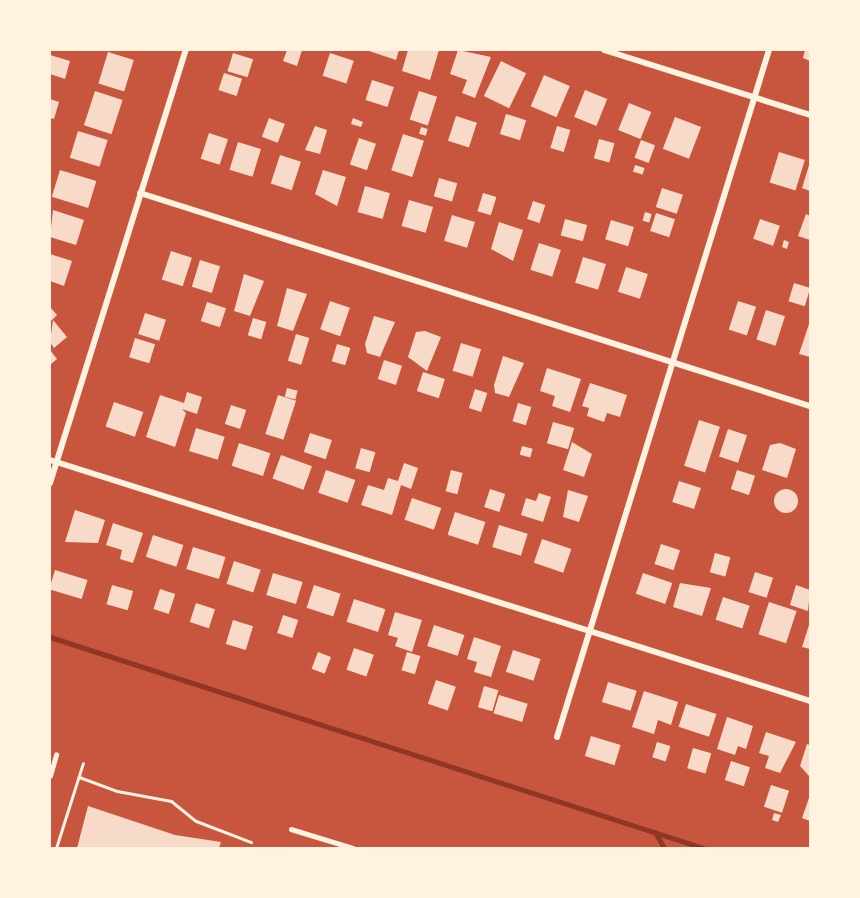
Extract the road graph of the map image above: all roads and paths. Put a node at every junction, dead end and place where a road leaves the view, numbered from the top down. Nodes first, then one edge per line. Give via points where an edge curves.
1 (186, 50) edge
2 (604, 50) edge
3 (769, 50) edge
4 (754, 97) junction
5 (810, 115) edge
6 (140, 193) junction
7 (673, 361) junction
8 (810, 406) edge
9 (52, 461) edge
10 (50, 483) edge
11 (590, 631) junction
12 (810, 701) edge
13 (557, 737) dead end
14 (56, 755) dead end
15 (83, 763) dead end
16 (50, 776) edge
17 (79, 777) junction
18 (291, 829) dead end
19 (251, 842) dead end
20 (57, 849) edge
21 (353, 849) edge

1 - 6 street
2 - 4 street
3 - 4 street
4 - 5 street
4 - 7 street
6 - 7 street
6 - 9 street
7 - 8 street
7 - 11 street
9 - 10 street
9 - 11 street
11 - 12 street
11 - 13 street
14 - 16 lane
15 - 17 path
17 - 19 path via 117,791 171,801 196,821
17 - 20 path
18 - 21 lane

